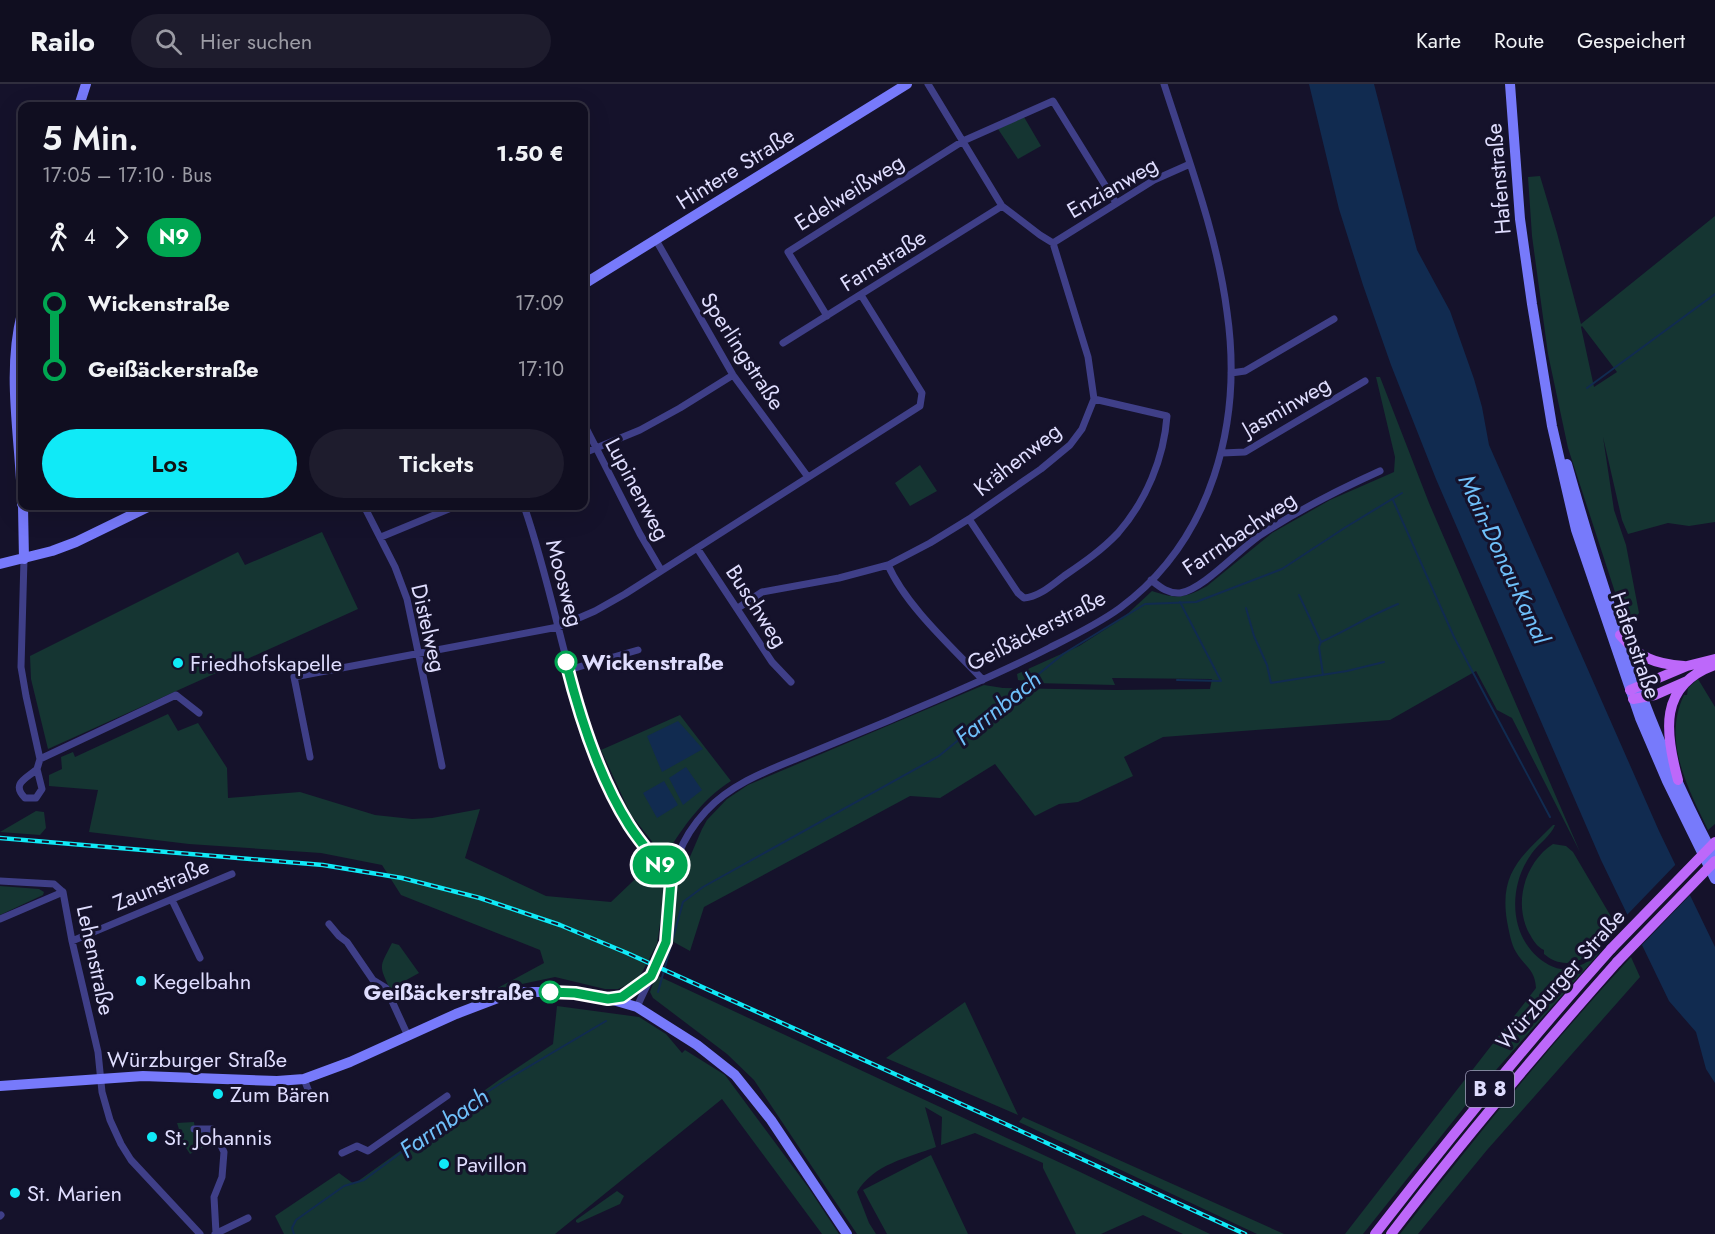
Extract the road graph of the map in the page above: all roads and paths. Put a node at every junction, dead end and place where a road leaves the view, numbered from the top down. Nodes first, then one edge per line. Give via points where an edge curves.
1 (86, 84) edge
2 (907, 84) edge
3 (928, 84) edge
4 (1164, 84) edge
5 (1510, 84) edge
6 (80, 102) edge
7 (963, 141) junction
8 (1190, 164) junction
9 (1116, 203) junction
10 (1002, 206) junction
11 (656, 240) junction
12 (1053, 243) junction
13 (588, 282) edge
14 (861, 295) junction
15 (827, 316) junction
16 (1334, 319) dead end
17 (18, 334) edge
18 (783, 343) dead end
19 (1231, 373) junction
20 (733, 375) junction
21 (1365, 381) dead end
22 (1094, 399) junction
23 (1551, 412) junction
24 (588, 432) edge
25 (18, 442) edge
26 (596, 448) junction
27 (588, 451) edge
28 (1222, 453) junction
29 (1380, 471) dead end
30 (808, 477) junction
31 (22, 510) edge
32 (142, 510) edge
33 (366, 510) edge
34 (446, 510) edge
35 (525, 510) edge
36 (969, 519) junction
37 (381, 537) junction
38 (697, 548) junction
39 (24, 559) junction
40 (0, 564) edge
41 (888, 565) junction
42 (661, 570) junction
43 (1151, 580) junction
44 (738, 608) junction
45 (558, 627) junction
46 (1620, 635) junction
47 (638, 651) dead end
48 (418, 652) junction
49 (1715, 659) edge
50 (1715, 665) edge
51 (1687, 666) junction
52 (568, 670) junction
53 (983, 680) junction
54 (1687, 681) junction
55 (791, 682) dead end
56 (1636, 693) junction
57 (199, 713) dead end
58 (310, 757) dead end
59 (40, 759) junction
60 (442, 766) dead end
61 (37, 769) dead end
62 (1678, 780) junction
63 (1715, 842) edge
64 (651, 852) junction
65 (1715, 859) edge
66 (675, 860) junction
67 (232, 874) dead end
68 (1715, 879) edge
69 (671, 880) junction
70 (0, 881) edge
71 (61, 890) junction
72 (172, 900) junction
73 (0, 920) edge
74 (329, 924) dead end
75 (72, 941) junction
76 (200, 958) dead end
77 (651, 976) junction
78 (608, 999) junction
79 (637, 1007) junction
80 (408, 1036) junction
81 (101, 1078) junction
82 (304, 1079) junction
83 (0, 1086) edge
84 (447, 1096) dead end
85 (311, 1097) dead end
86 (194, 1129) dead end
87 (342, 1153) dead end
88 (248, 1218) dead end
89 (200, 1234) edge
90 (216, 1234) edge
91 (847, 1234) edge
92 (1375, 1234) edge
93 (1391, 1234) edge

1 - 6 street
2 - 11 street, Hintere Straße
3 - 7 street
4 - 8 street, Geißäckerstraße
5 - 23 street, Hafenstraße via 1520,219
7 - 9 street via 1053,101
7 - 10 street
7 - 15 street, Edelweißweg via 788,252
8 - 9 street, Enzianweg
8 - 19 street, Geißäckerstraße via 1221,274
9 - 12 street, Enzianweg
10 - 12 street
10 - 14 street, Farnstraße
11 - 13 street, Hintere Straße
11 - 20 street, Sperlingstraße
12 - 22 street, Krähenweg via 1088,357
14 - 15 street, Farnstraße
14 - 30 street via 922,393 920,406
15 - 18 street, Farnstraße
16 - 19 street via 1245,371
17 - 25 street via 14,378
19 - 28 street, Geißäckerstraße
20 - 26 street via 640,430
20 - 30 street, Sperlingstraße
21 - 28 street, Jasminweg via 1245,452
22 - 36 street, Krähenweg via 1082,429 1070,445
22 - 36 street via 1167,416 1154,474 1118,533 1036,596 1024,598
23 - 46 street, Hafenstraße
23 - 56 street, Hafenstraße via 1576,530
24 - 26 street, Lupinenweg
26 - 27 street
26 - 42 street, Lupinenweg
28 - 43 street, Geißäckerstraße via 1200,513 1173,556
29 - 43 street, Farrnbachweg via 1274,526 1215,573 1181,593 1168,592
30 - 38 street
31 - 39 street
32 - 39 street via 76,542
33 - 37 street, Distelweg
34 - 37 street
35 - 45 street, Moosweg
36 - 41 street, Krähenweg
37 - 48 street, Distelweg via 407,599
38 - 42 street
38 - 44 street, Buschweg
39 - 40 street
39 - 59 street via 21,667
41 - 44 street, Krähenweg via 762,592
41 - 53 street via 913,605
42 - 45 street via 595,610
43 - 53 street, Geißäckerstraße via 1121,607 1081,633
44 - 55 street, Buschweg via 772,662
45 - 48 street
45 - 52 street, Moosweg
46 - 51 main road via 1644,657
46 - 56 street, Hafenstraße
47 - 52 street
48 - 58 street via 294,676
48 - 60 street, Distelweg
49 - 51 main road
50 - 54 main road
51 - 56 main road
52 - 64 street, Moosweg via 612,794 629,826
53 - 66 street, Geißäckerstraße via 740,784 706,810
54 - 56 main road
54 - 62 main road via 1669,717 1669,747
56 - 62 street, Hafenstraße
56 - 68 street, Hafenstraße via 1667,781
57 - 59 street via 176,695
59 - 61 street
62 - 65 street, Hafenstraße
63 - 92 main road, Würzburger Straße / B 8, bridge via 1535,1034
64 - 66 street
64 - 69 street, Moosweg
65 - 93 main road, Würzburger Straße / B 8, bridge via 1543,1045 1452,1153
66 - 69 street, Geißäckerstraße
67 - 72 street, Zaunstraße
69 - 77 street, Geißäckerstraße via 666,942
70 - 71 street via 54,884
71 - 73 street
71 - 75 street, Lehenstraße
72 - 75 street, Zaunstraße
72 - 76 street
74 - 80 street via 347,942 373,980 385,986
75 - 81 street, Lehenstraße
77 - 78 street via 622,997
77 - 79 street, Geißäckerstraße
78 - 79 street, Würzburger Straße
78 - 80 street, Würzburger Straße via 575,993 514,994 480,1004
79 - 91 street, Würzburger Straße via 735,1075 771,1120
80 - 82 street, Würzburger Straße
81 - 82 street, Würzburger Straße
81 - 83 street, Würzburger Straße
81 - 89 street, Lehenstraße via 110,1120 131,1160
82 - 85 street
84 - 87 street via 368,1151 357,1146
86 - 90 street via 213,1129 224,1152 222,1177 214,1197
88 - 90 street

